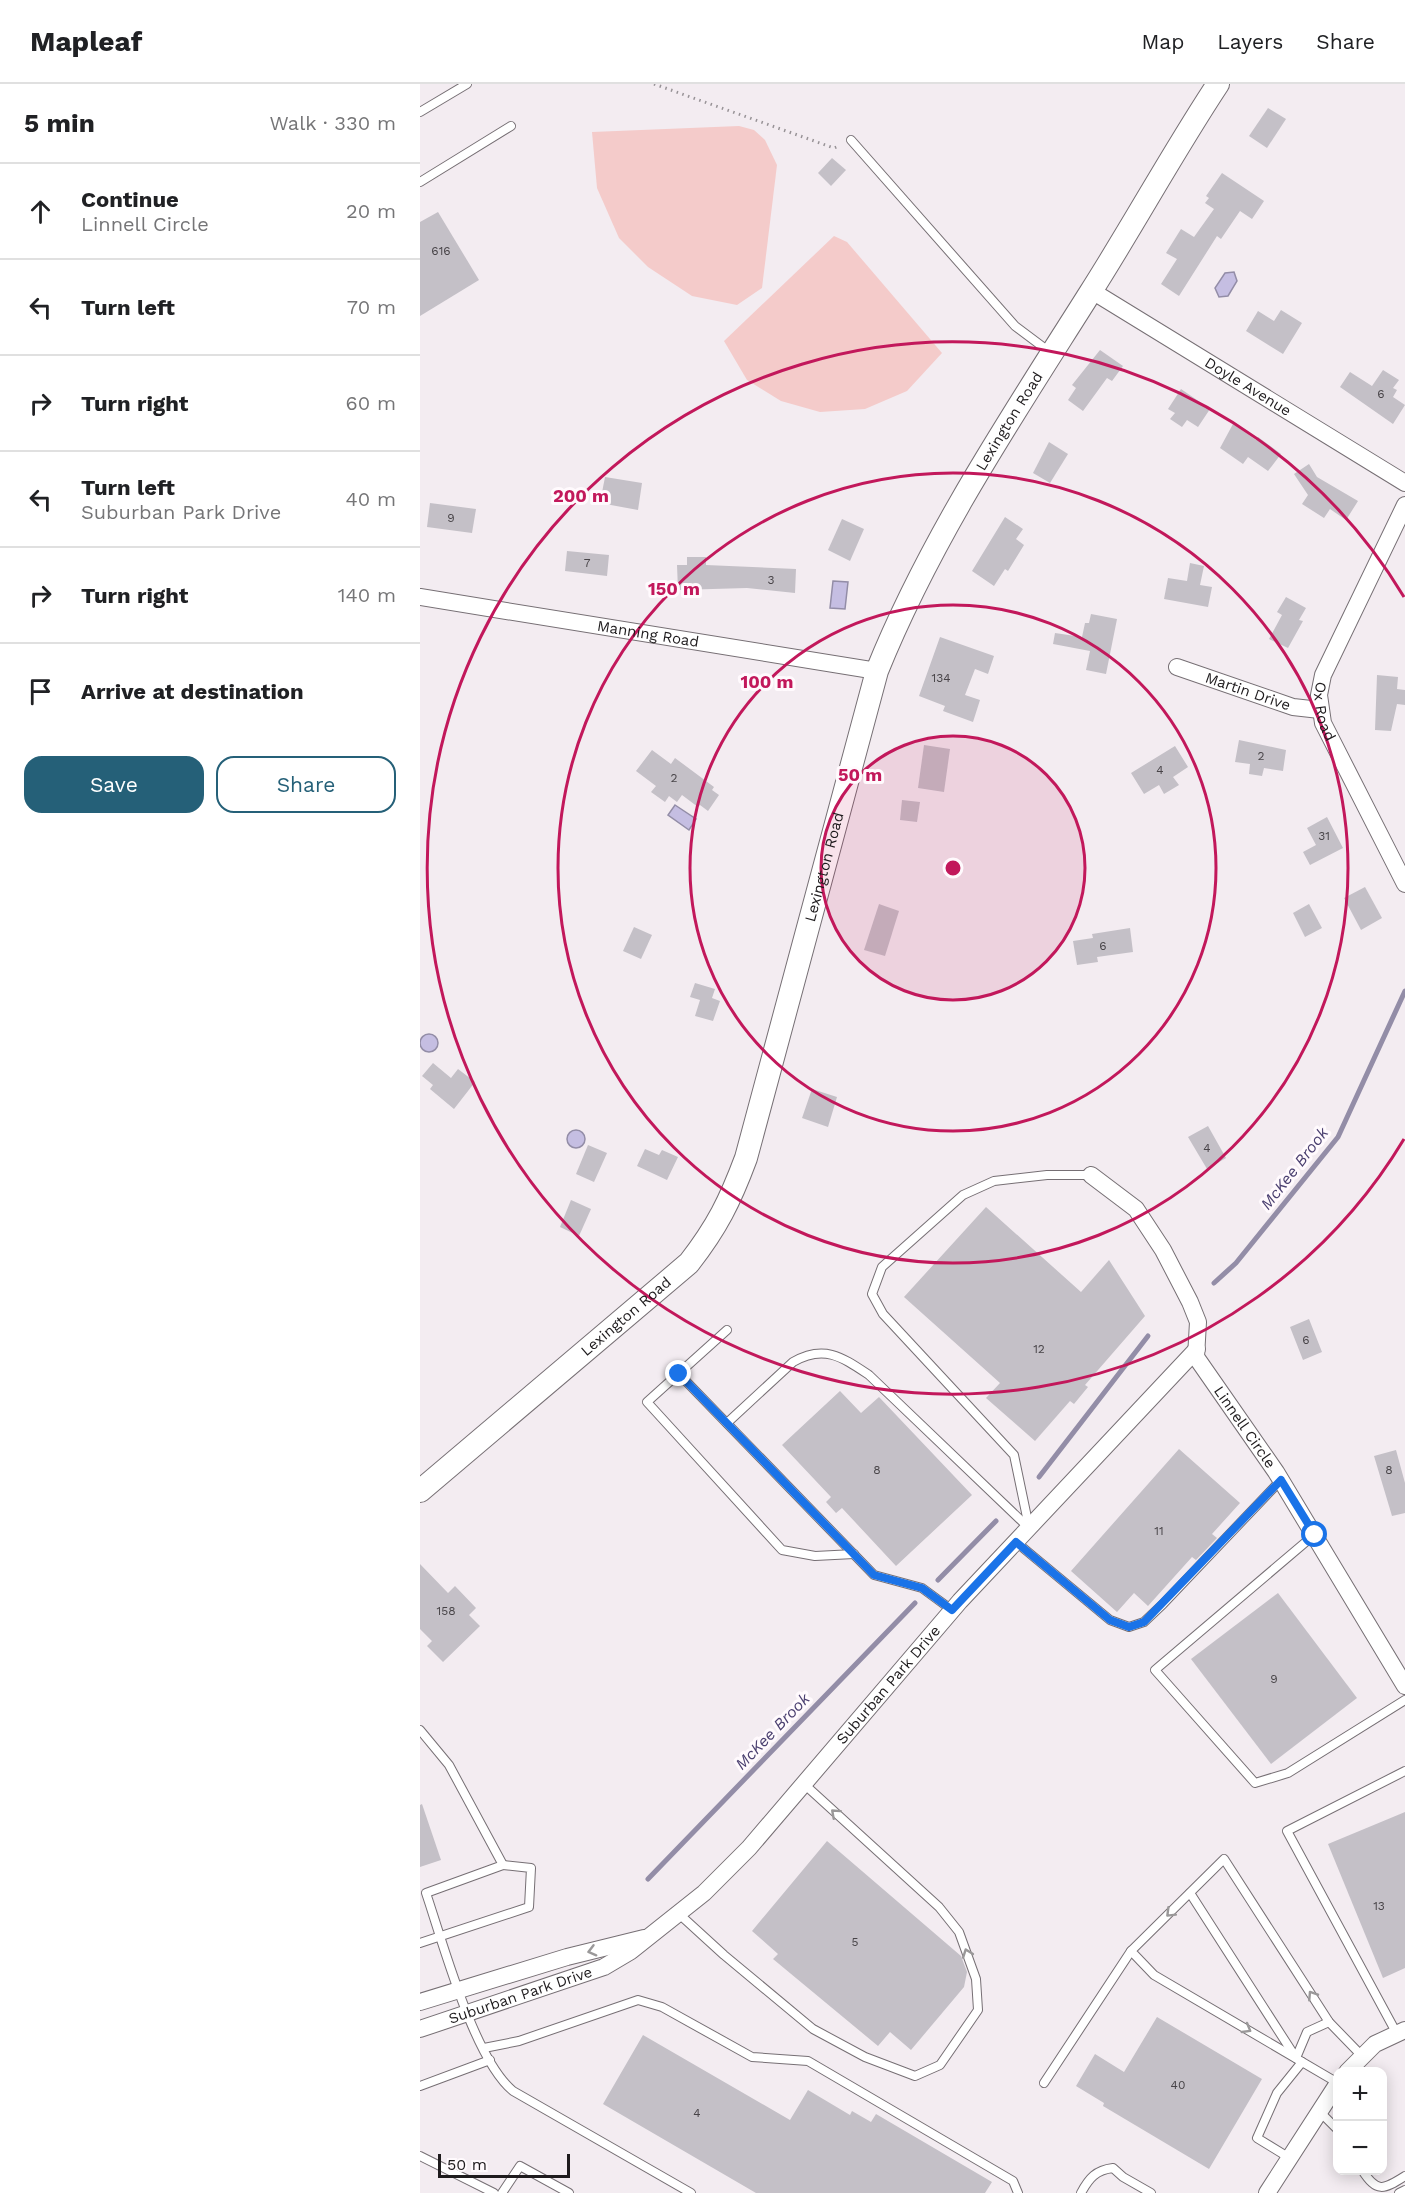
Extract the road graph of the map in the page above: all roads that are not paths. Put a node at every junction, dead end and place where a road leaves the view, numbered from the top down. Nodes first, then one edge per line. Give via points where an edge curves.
1 (467, 84) edge
2 (1218, 84) edge
3 (420, 112) edge
4 (511, 126) dead end
5 (851, 140) road end
6 (420, 182) edge
7 (1092, 291) junction
8 (1051, 353) junction
9 (1405, 483) edge
10 (1405, 505) edge
11 (420, 597) edge
12 (1177, 667) dead end
13 (877, 672) junction
14 (1320, 710) junction
15 (1405, 884) edge
16 (1091, 1175) joint
17 (727, 1330) dead end
18 (1197, 1349) junction
19 (679, 1374) junction
20 (727, 1423) junction
21 (1281, 1480) junction
22 (420, 1491) edge
23 (1029, 1528) junction
24 (1315, 1535) junction
25 (1016, 1542) junction
26 (854, 1554) junction
27 (952, 1610) junction
28 (1405, 1686) edge
29 (1405, 1700) edge
30 (421, 1733) edge
31 (1405, 1771) edge
32 (804, 1784) junction
33 (503, 1865) junction
34 (1190, 1893) junction
35 (423, 1894) edge
36 (678, 1912) junction
37 (649, 1936) junction
38 (441, 1937) junction
39 (420, 1943) edge
40 (1131, 1950) junction
41 (459, 1992) junction
42 (420, 2002) edge
43 (467, 2013) junction
44 (1329, 2022) junction
45 (420, 2029) edge
46 (1401, 2032) edge
47 (484, 2048) junction
48 (1362, 2056) junction
49 (490, 2060) junction
50 (1299, 2060) junction
51 (1352, 2067) edge
52 (1333, 2080) edge
53 (1044, 2083) dead end
54 (420, 2086) edge
55 (1333, 2090) edge
56 (1319, 2111) junction
57 (1333, 2125) edge
58 (420, 2156) edge
59 (1288, 2157) junction
60 (1365, 2175) edge
61 (1405, 2176) edge
62 (1405, 2190) edge
63 (1272, 2191) edge
64 (494, 2193) edge
65 (502, 2193) edge
66 (569, 2193) edge
67 (691, 2193) edge
68 (1018, 2193) edge
69 (1081, 2193) edge
70 (1151, 2193) edge
71 (1400, 2193) edge

1 - 3 lane
2 - 7 street, Lexington Road via 1172,153
4 - 6 lane
5 - 8 lane via 1015,326
7 - 8 street, Lexington Road
7 - 9 street, Doyle Avenue
8 - 13 street, Lexington Road via 922,569
10 - 14 street, Ox Road via 1323,675
11 - 13 street, Manning Road
12 - 14 street, Martin Drive via 1293,707
13 - 22 street, Lexington Road via 746,1158 729,1203 689,1263
14 - 15 street, Ox Road via 1323,723
16 - 18 street, Linnell Circle via 1136,1209 1163,1251 1198,1322
16 - 23 lane via 994,1180 963,1195 882,1267 872,1294 882,1314 1014,1455
17 - 19 lane
18 - 21 street, Linnell Circle via 1196,1357 1204,1370
18 - 23 street, Suburban Park Drive
19 - 20 lane
19 - 26 lane via 647,1402 782,1550 815,1556
20 - 23 lane via 805,1354 838,1356 869,1375
20 - 26 lane
21 - 24 street, Linnell Circle
21 - 25 lane via 1163,1604 1144,1622 1129,1627 1110,1620
23 - 25 street, Suburban Park Drive
24 - 28 street, Linnell Circle
24 - 29 lane via 1155,1670 1255,1783 1288,1773
25 - 27 street, Suburban Park Drive
26 - 27 lane via 874,1575 922,1588
27 - 32 street, Suburban Park Drive
30 - 33 lane via 449,1765
31 - 46 lane via 1287,1831
32 - 36 street, Suburban Park Drive via 749,1848 704,1893
36 -> 32 lane via 813,2029 865,2057 915,2076 940,2065 978,2010 976,1979 959,1932 939,1907
33 - 35 lane
33 - 38 lane via 531,1868 530,1907
34 -> 40 lane
44 -> 34 lane via 1224,1859
34 - 50 lane
35 - 38 lane
36 - 37 street, Suburban Park Drive
37 -> 41 street, Suburban Park Drive via 567,1957
37 - 43 street, Suburban Park Drive via 604,1967
38 - 39 lane
38 - 41 lane
40 -> 50 lane via 1154,1975
40 - 53 lane
41 - 42 street, Suburban Park Drive
41 - 43 lane
43 - 45 street, Suburban Park Drive
43 - 47 lane
44 - 48 lane
44 - 50 lane via 1307,2032
46 - 48 street
47 - 49 lane
47 - 68 lane via 519,2041 639,2000 662,2007 752,2057 808,2061 1012,2181
48 - 51 street
49 - 54 lane
49 - 67 lane via 513,2091
50 - 52 lane
50 - 59 lane via 1277,2093 1257,2138
55 - 56 street
56 - 57 lane
56 - 59 street
58 - 64 lane
59 - 63 street
60 - 61 lane via 1378,2189 1385,2189
62 - 71 lane
65 - 66 lane via 520,2166
69 - 70 lane via 1100,2169 1113,2168

